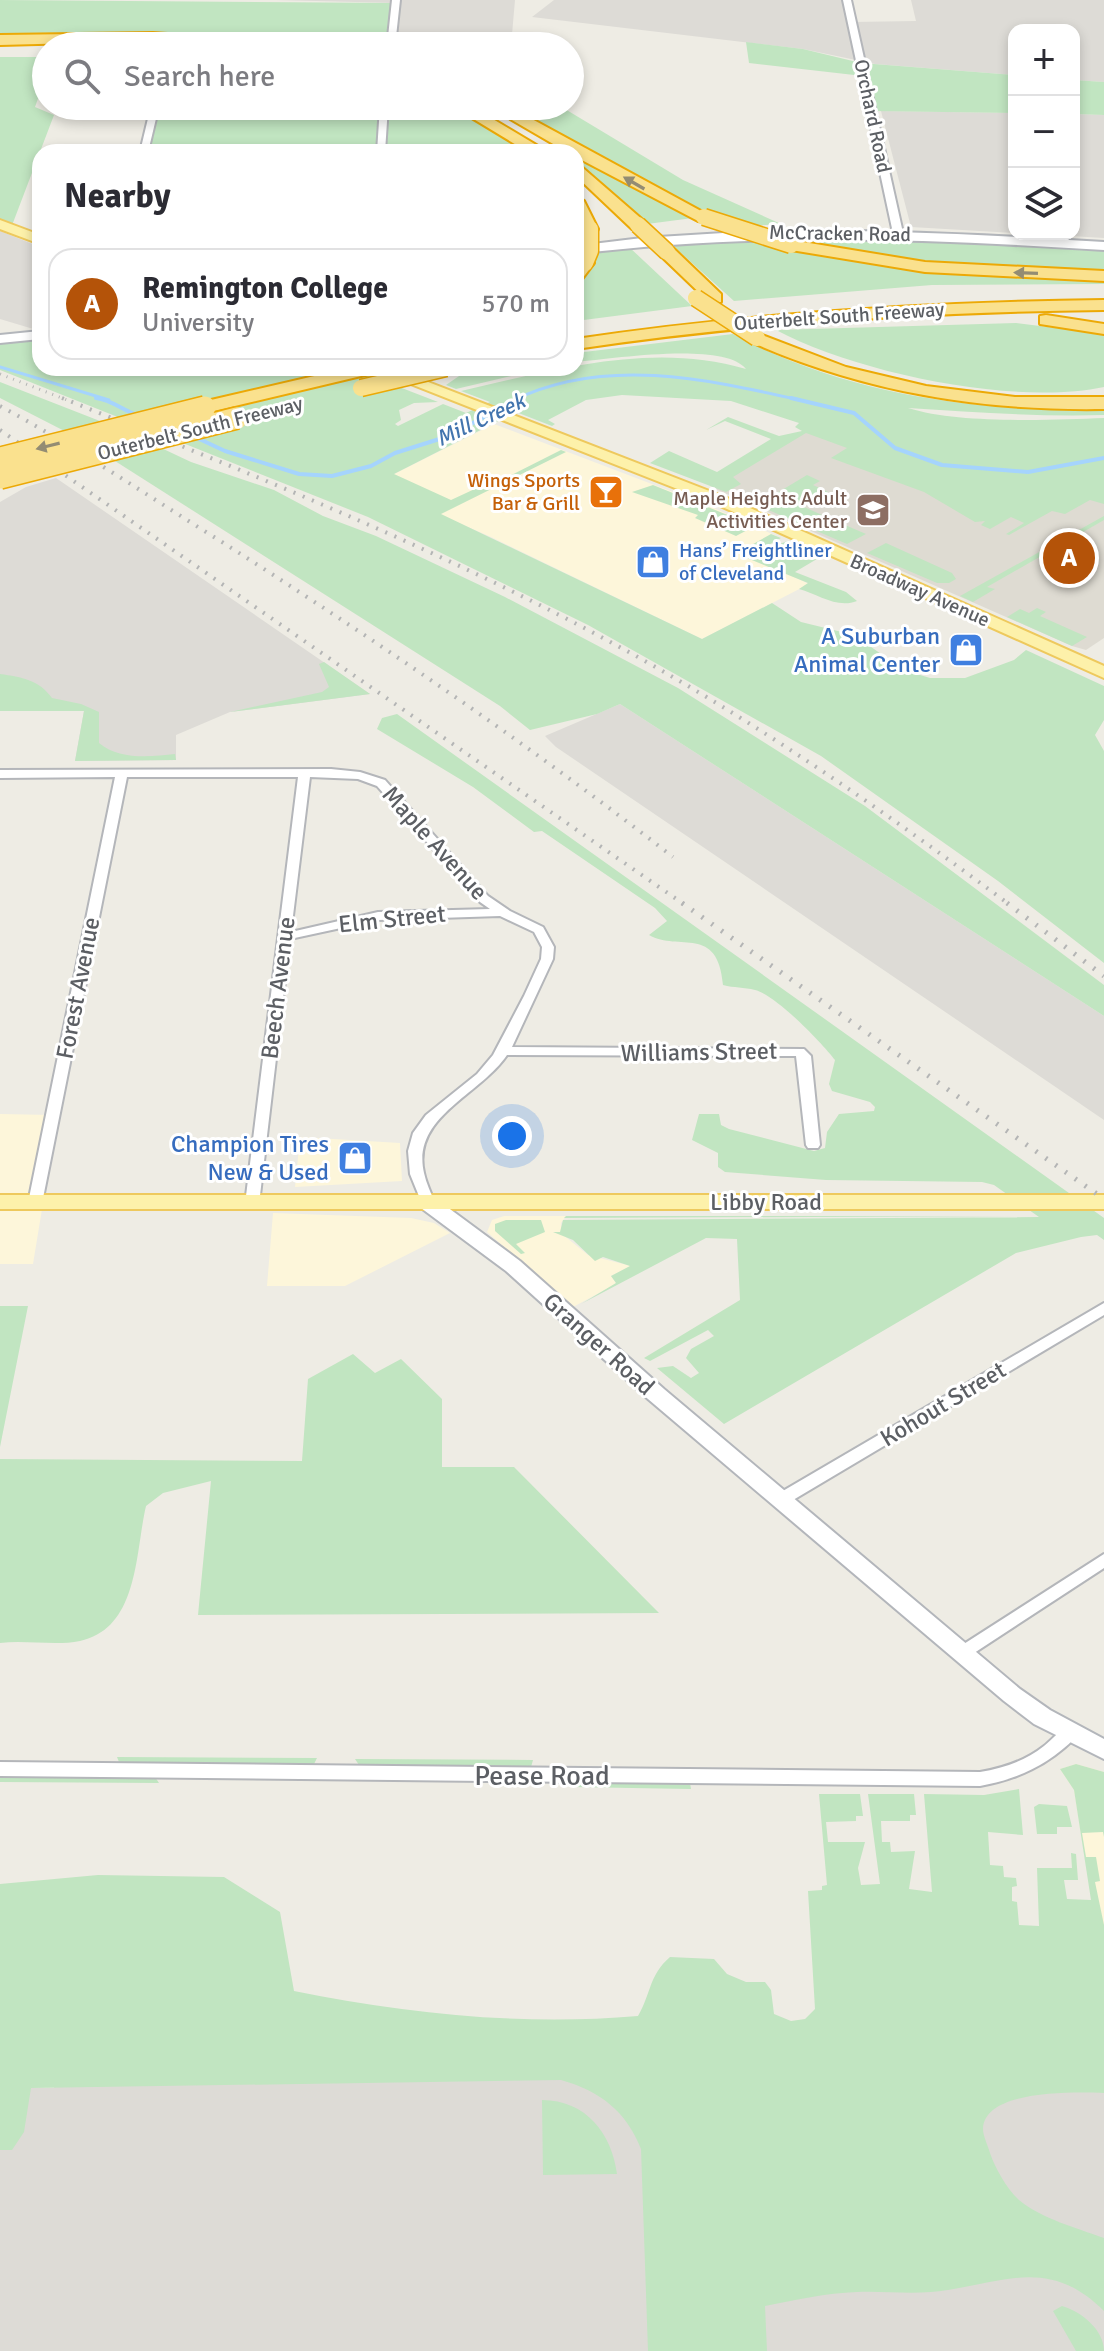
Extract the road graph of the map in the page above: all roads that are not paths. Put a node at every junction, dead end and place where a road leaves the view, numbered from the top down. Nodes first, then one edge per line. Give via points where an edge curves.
1 (396, 0) edge
2 (847, 0) edge
3 (393, 32) edge
4 (32, 39) edge
5 (0, 40) edge
6 (32, 45) edge
7 (0, 47) edge
8 (152, 120) edge
9 (383, 120) edge
10 (487, 120) edge
11 (509, 120) edge
12 (521, 120) edge
13 (515, 135) junction
14 (146, 144) edge
15 (382, 144) edge
16 (524, 144) edge
17 (528, 144) edge
18 (546, 144) edge
19 (564, 144) edge
20 (584, 155) edge
21 (584, 176) edge
22 (584, 189) edge
23 (584, 217) edge
24 (0, 224) edge
25 (630, 226) junction
26 (898, 233) junction
27 (32, 237) edge
28 (1104, 246) edge
29 (584, 258) edge
30 (584, 262) edge
31 (1104, 276) edge
32 (1104, 291) edge
33 (1104, 305) edge
34 (1104, 329) edge
35 (32, 336) edge
36 (584, 337) edge
37 (766, 337) junction
38 (584, 338) edge
39 (0, 339) edge
40 (584, 339) edge
41 (313, 376) edge
42 (399, 376) edge
43 (413, 376) edge
44 (1104, 392) edge
45 (1104, 403) edge
46 (0, 458) edge
47 (0, 478) edge
48 (1104, 673) edge
49 (122, 773) junction
50 (304, 773) junction
51 (0, 774) edge
52 (501, 912) junction
53 (284, 937) junction
54 (504, 1051) junction
55 (813, 1145) dead end
56 (0, 1202) edge
57 (1104, 1202) edge
58 (35, 1203) junction
59 (428, 1203) junction
60 (252, 1204) junction
61 (1104, 1308) edge
62 (782, 1499) junction
63 (1104, 1560) edge
64 (962, 1653) junction
65 (1069, 1733) junction
66 (1104, 1750) edge
67 (0, 1769) edge

1 - 3 street
2 - 26 street, Orchard Road
4 - 5 highway
6 - 7 highway
8 - 14 street
9 - 15 street
10 - 13 highway
11 - 18 highway
19 -> 12 highway, bridge
13 - 16 highway
13 - 17 highway
31 -> 20 highway, bridge via 925,267 791,245 704,217
21 - 25 highway
22 - 25 highway
23 - 29 highway, bridge via 590,229 590,251
24 - 27 main road
25 - 37 highway, bridge via 706,298
26 - 28 street, McCracken Road
26 - 30 street, McCracken Road via 745,232
32 - 36 highway, Outerbelt South Freeway via 832,299 693,312
33 - 38 highway, Outerbelt South Freeway via 811,316
34 - 40 highway via 1031,319
35 - 39 street
37 - 44 highway via 866,370 947,387 1047,395
37 - 45 highway via 842,372 919,390 1005,401
41 -> 46 highway, Outerbelt South Freeway, bridge
42 - 48 main road, Broadway Avenue via 724,502
43 - 47 highway, Outerbelt South Freeway, bridge
49 - 50 street, Maple Avenue
49 - 51 street, Maple Avenue
49 - 58 street, Forest Avenue
50 - 52 street, Maple Avenue via 351,774 381,783
50 - 53 street, Beech Avenue
52 - 53 street, Elm Street via 378,916
52 - 54 street, Maple Avenue via 539,930 548,947
53 - 60 street, Beech Avenue
54 - 55 street, Williams Street via 794,1051 804,1056
54 - 59 street, Maple Avenue via 432,1114 417,1135 414,1161
56 - 58 main road
57 - 59 main road, Libby Road
58 - 60 main road
59 - 60 main road
59 - 62 street, Granger Road via 513,1266
61 - 62 street, Kohout Street
62 - 64 street, Granger Road
63 - 64 street
64 - 65 street, Granger Road
65 - 66 street, Granger Road
65 - 67 street, Pease Road via 1029,1766 980,1779

